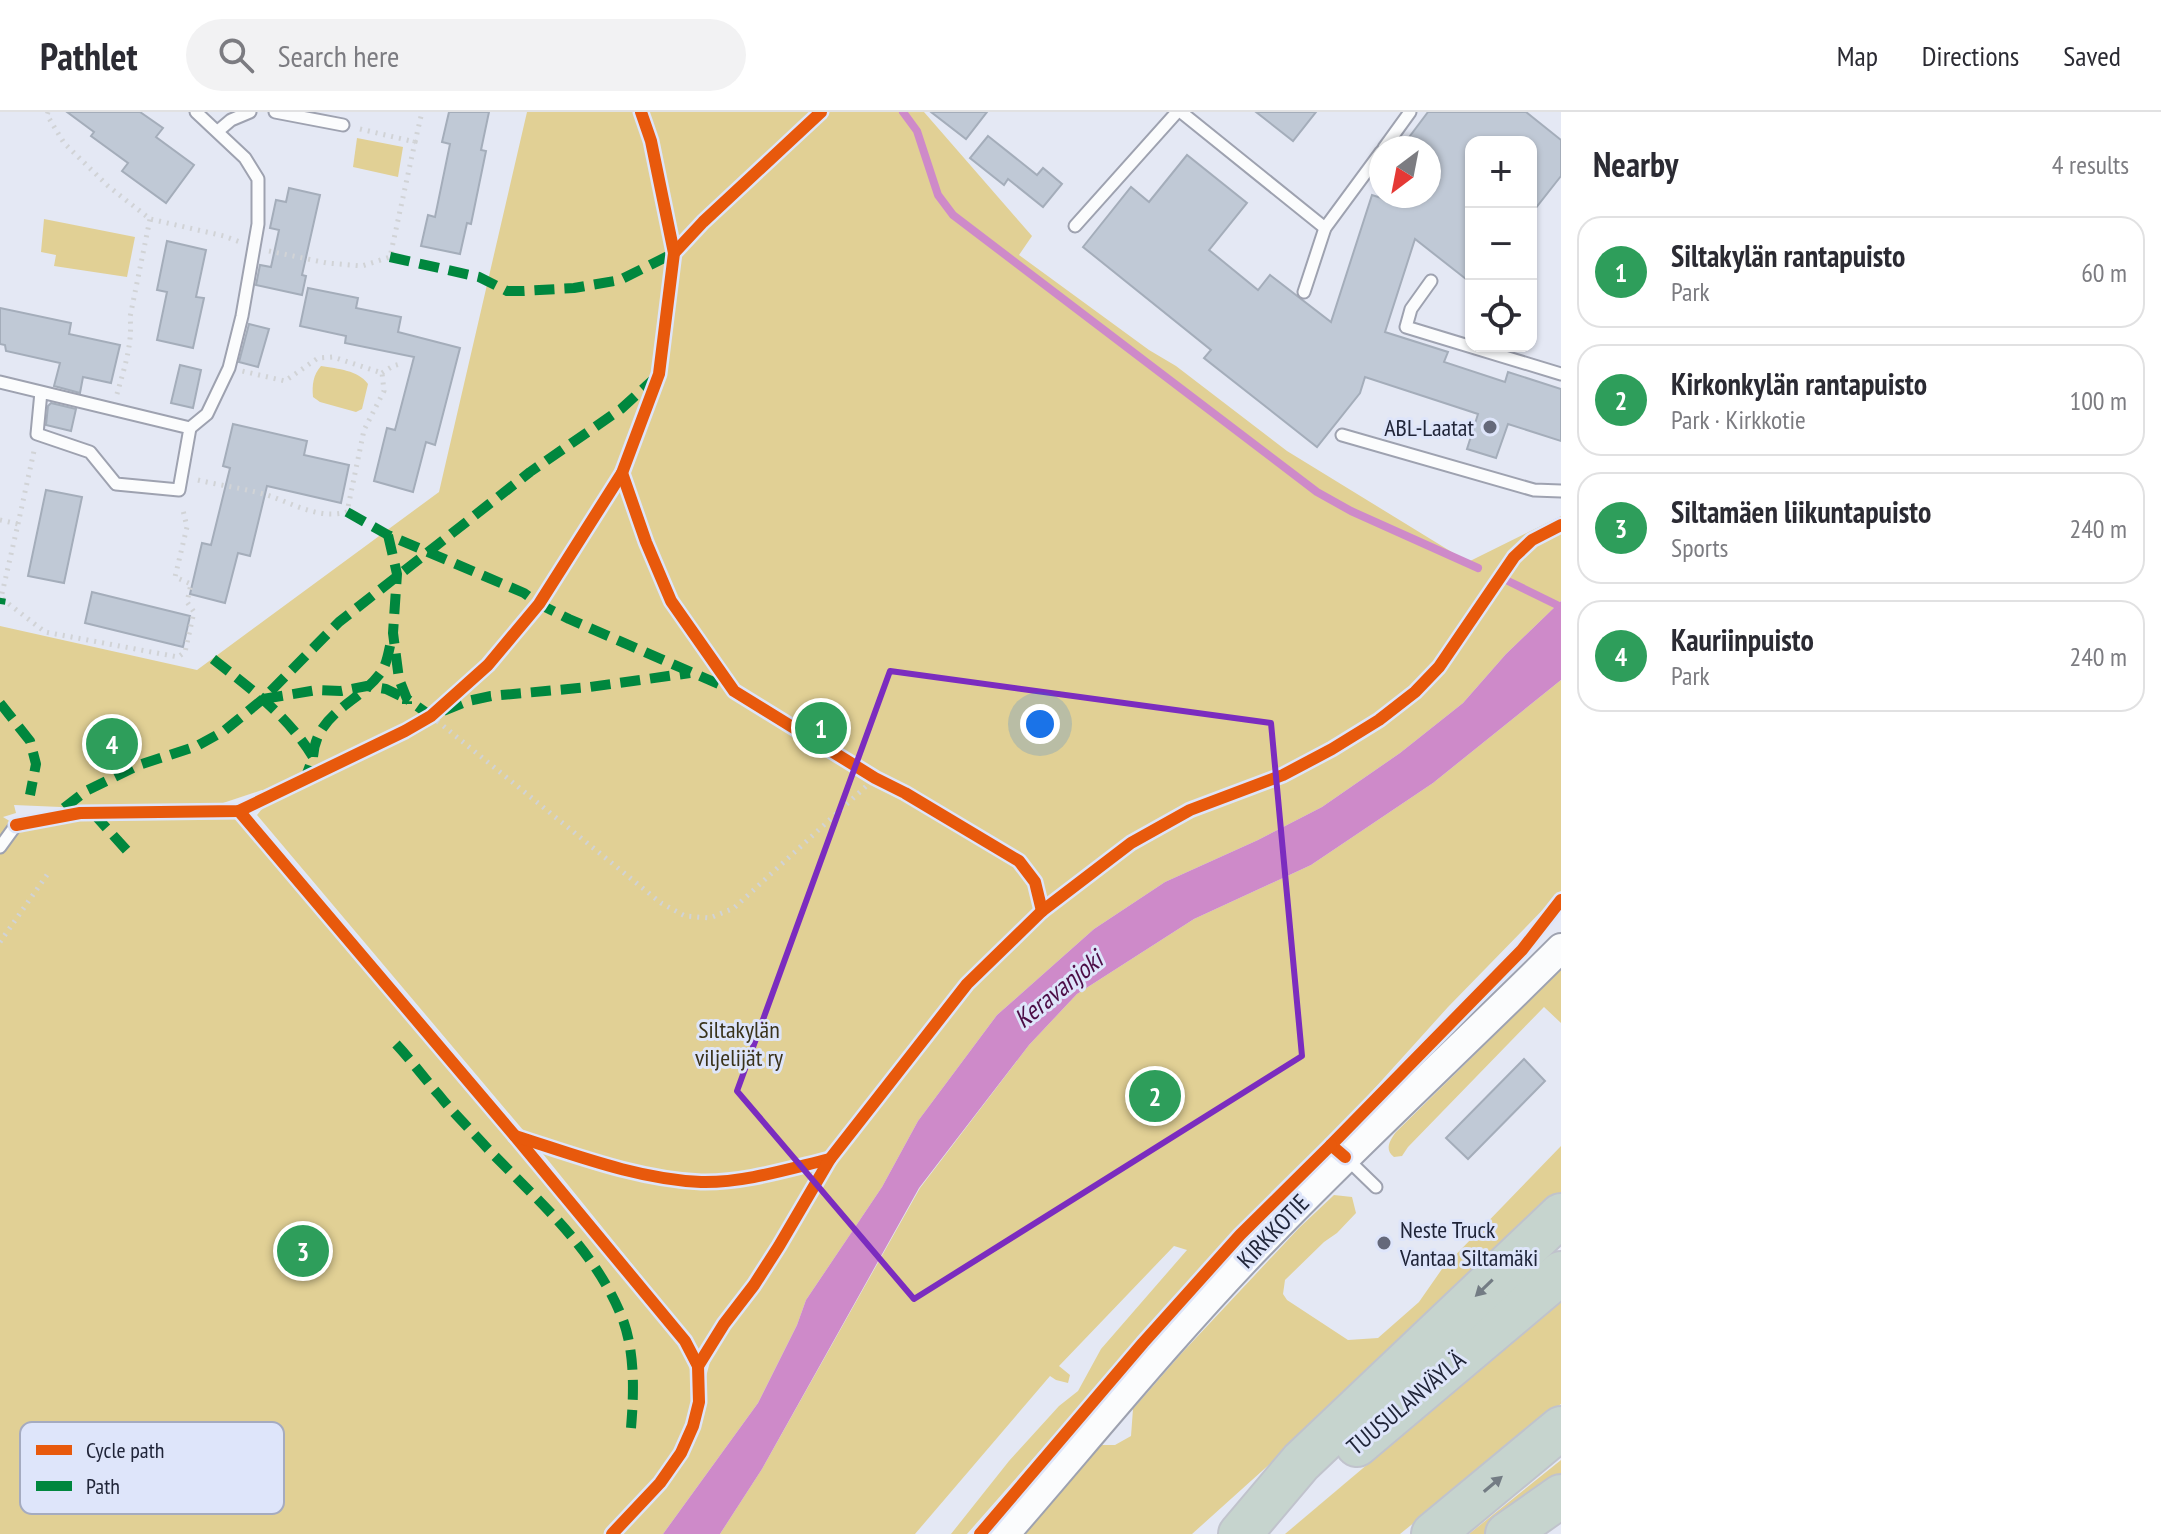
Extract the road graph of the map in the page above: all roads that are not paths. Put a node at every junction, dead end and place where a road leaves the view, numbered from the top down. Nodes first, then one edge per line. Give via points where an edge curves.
1 (196, 112) edge
2 (250, 112) edge
3 (275, 112) edge
4 (1179, 112) edge
5 (1410, 112) edge
6 (343, 125) dead end
7 (218, 131) junction
8 (1392, 136) edge
9 (1369, 168) edge
10 (1075, 226) dead end
11 (1325, 228) junction
12 (1431, 281) dead end
13 (1304, 292) dead end
14 (1561, 374) edge
15 (0, 382) edge
16 (41, 392) junction
17 (190, 428) junction
18 (1342, 435) dead end
19 (1561, 491) edge
20 (16, 825) dead end
21 (0, 847) edge
22 (1561, 948) edge
23 (1345, 1157) junction
24 (1376, 1187) dead end
25 (1561, 1215) edge
26 (1561, 1273) edge
27 (1561, 1428) edge
28 (1561, 1496) edge
29 (1005, 1534) edge
30 (1240, 1534) edge
31 (1253, 1534) edge
32 (1433, 1534) edge
33 (1507, 1534) edge

1 - 7 lane
2 - 7 lane
3 - 6 lane
4 - 10 lane
4 - 11 lane
5 - 8 lane
7 - 17 lane via 258,179 258,224 229,368 207,414
9 - 11 lane
11 - 13 lane
12 - 14 lane via 1411,309 1406,327
15 - 16 lane
16 - 17 lane
16 - 17 lane via 37,434 90,452 116,484 179,490
18 - 19 lane via 1534,490
20 - 21 lane
22 - 23 street, KIRKKOTIE
23 - 24 lane
23 - 29 street, KIRKKOTIE via 1183,1327
25 -> 30 highway via 1301,1462
26 - 31 highway, TUUSULANVÄYLÄ
32 -> 27 highway
28 - 33 highway

